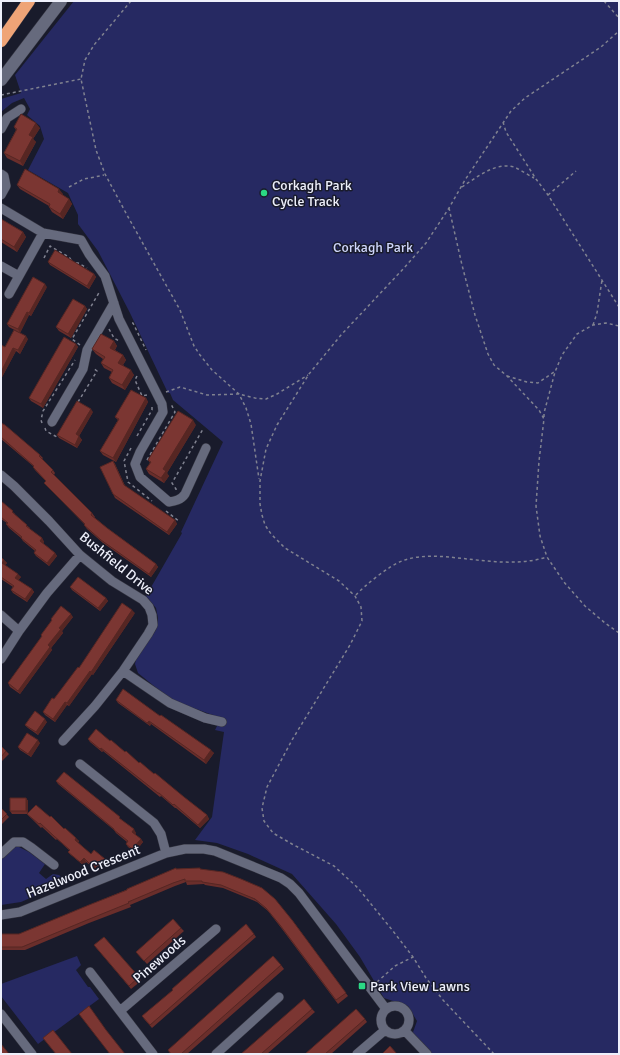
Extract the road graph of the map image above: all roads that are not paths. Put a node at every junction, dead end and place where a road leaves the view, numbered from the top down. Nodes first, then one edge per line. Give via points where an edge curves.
1 (29, 1) edge
2 (61, 1) edge
3 (1, 40) edge
4 (1, 80) edge
5 (21, 109) dead end
6 (1, 129) edge
7 (1, 174) edge
8 (1, 195) edge
9 (1, 208) edge
10 (43, 233) junction
11 (1, 266) edge
12 (19, 276) junction
13 (9, 294) dead end
14 (114, 303) junction
15 (52, 422) dead end
16 (206, 448) dead end
17 (1, 475) edge
18 (80, 555) junction
19 (1, 616) edge
20 (19, 631) junction
21 (1, 659) edge
22 (123, 671) junction
23 (222, 722) dead end
24 (63, 741) dead end
25 (80, 764) dead end
26 (166, 853) junction
27 (1, 854) edge
28 (54, 865) dead end
29 (1, 915) edge
30 (216, 929) dead end
31 (90, 972) dead end
32 (279, 997) dead end
33 (386, 1009) junction
34 (120, 1011) junction
35 (1, 1014) edge
36 (385, 1030) junction
37 (404, 1031) junction
38 (32, 1054) edge
39 (153, 1054) edge
40 (216, 1054) edge
41 (357, 1054) edge
42 (427, 1054) edge

1 - 3 highway
2 - 4 street
5 - 6 street via 7,118
7 - 8 street via 6,186
9 - 10 street
10 - 12 street
10 - 14 street via 81,240 105,276
11 - 12 street
12 - 13 street
14 - 15 street via 87,350 83,369
14 - 16 street via 123,328 162,404 163,412 135,464 140,478 169,502 178,500 183,497
17 - 18 street, Bushfield Drive
18 - 20 street
18 - 22 street, Bushfield Drive via 112,581 143,600 151,611 153,625
19 - 20 street
20 - 21 street
22 - 23 street via 170,703 205,718
22 - 24 street, Bushfield Drive
25 - 26 street via 154,823 161,834
26 - 29 street, Hazelwood Crescent via 20,912
26 - 33 street, Hazelwood Crescent via 185,849 215,851 290,884
27 - 28 street via 14,842 23,842
30 - 34 street, Pinewoods
31 - 34 street
32 - 40 street
33 - 36 street via 381,1017
33 - 37 street via 396,1006 408,1013 408,1027
34 - 39 street
35 - 38 street
36 - 37 street via 397,1034
36 - 41 street
37 - 42 street

